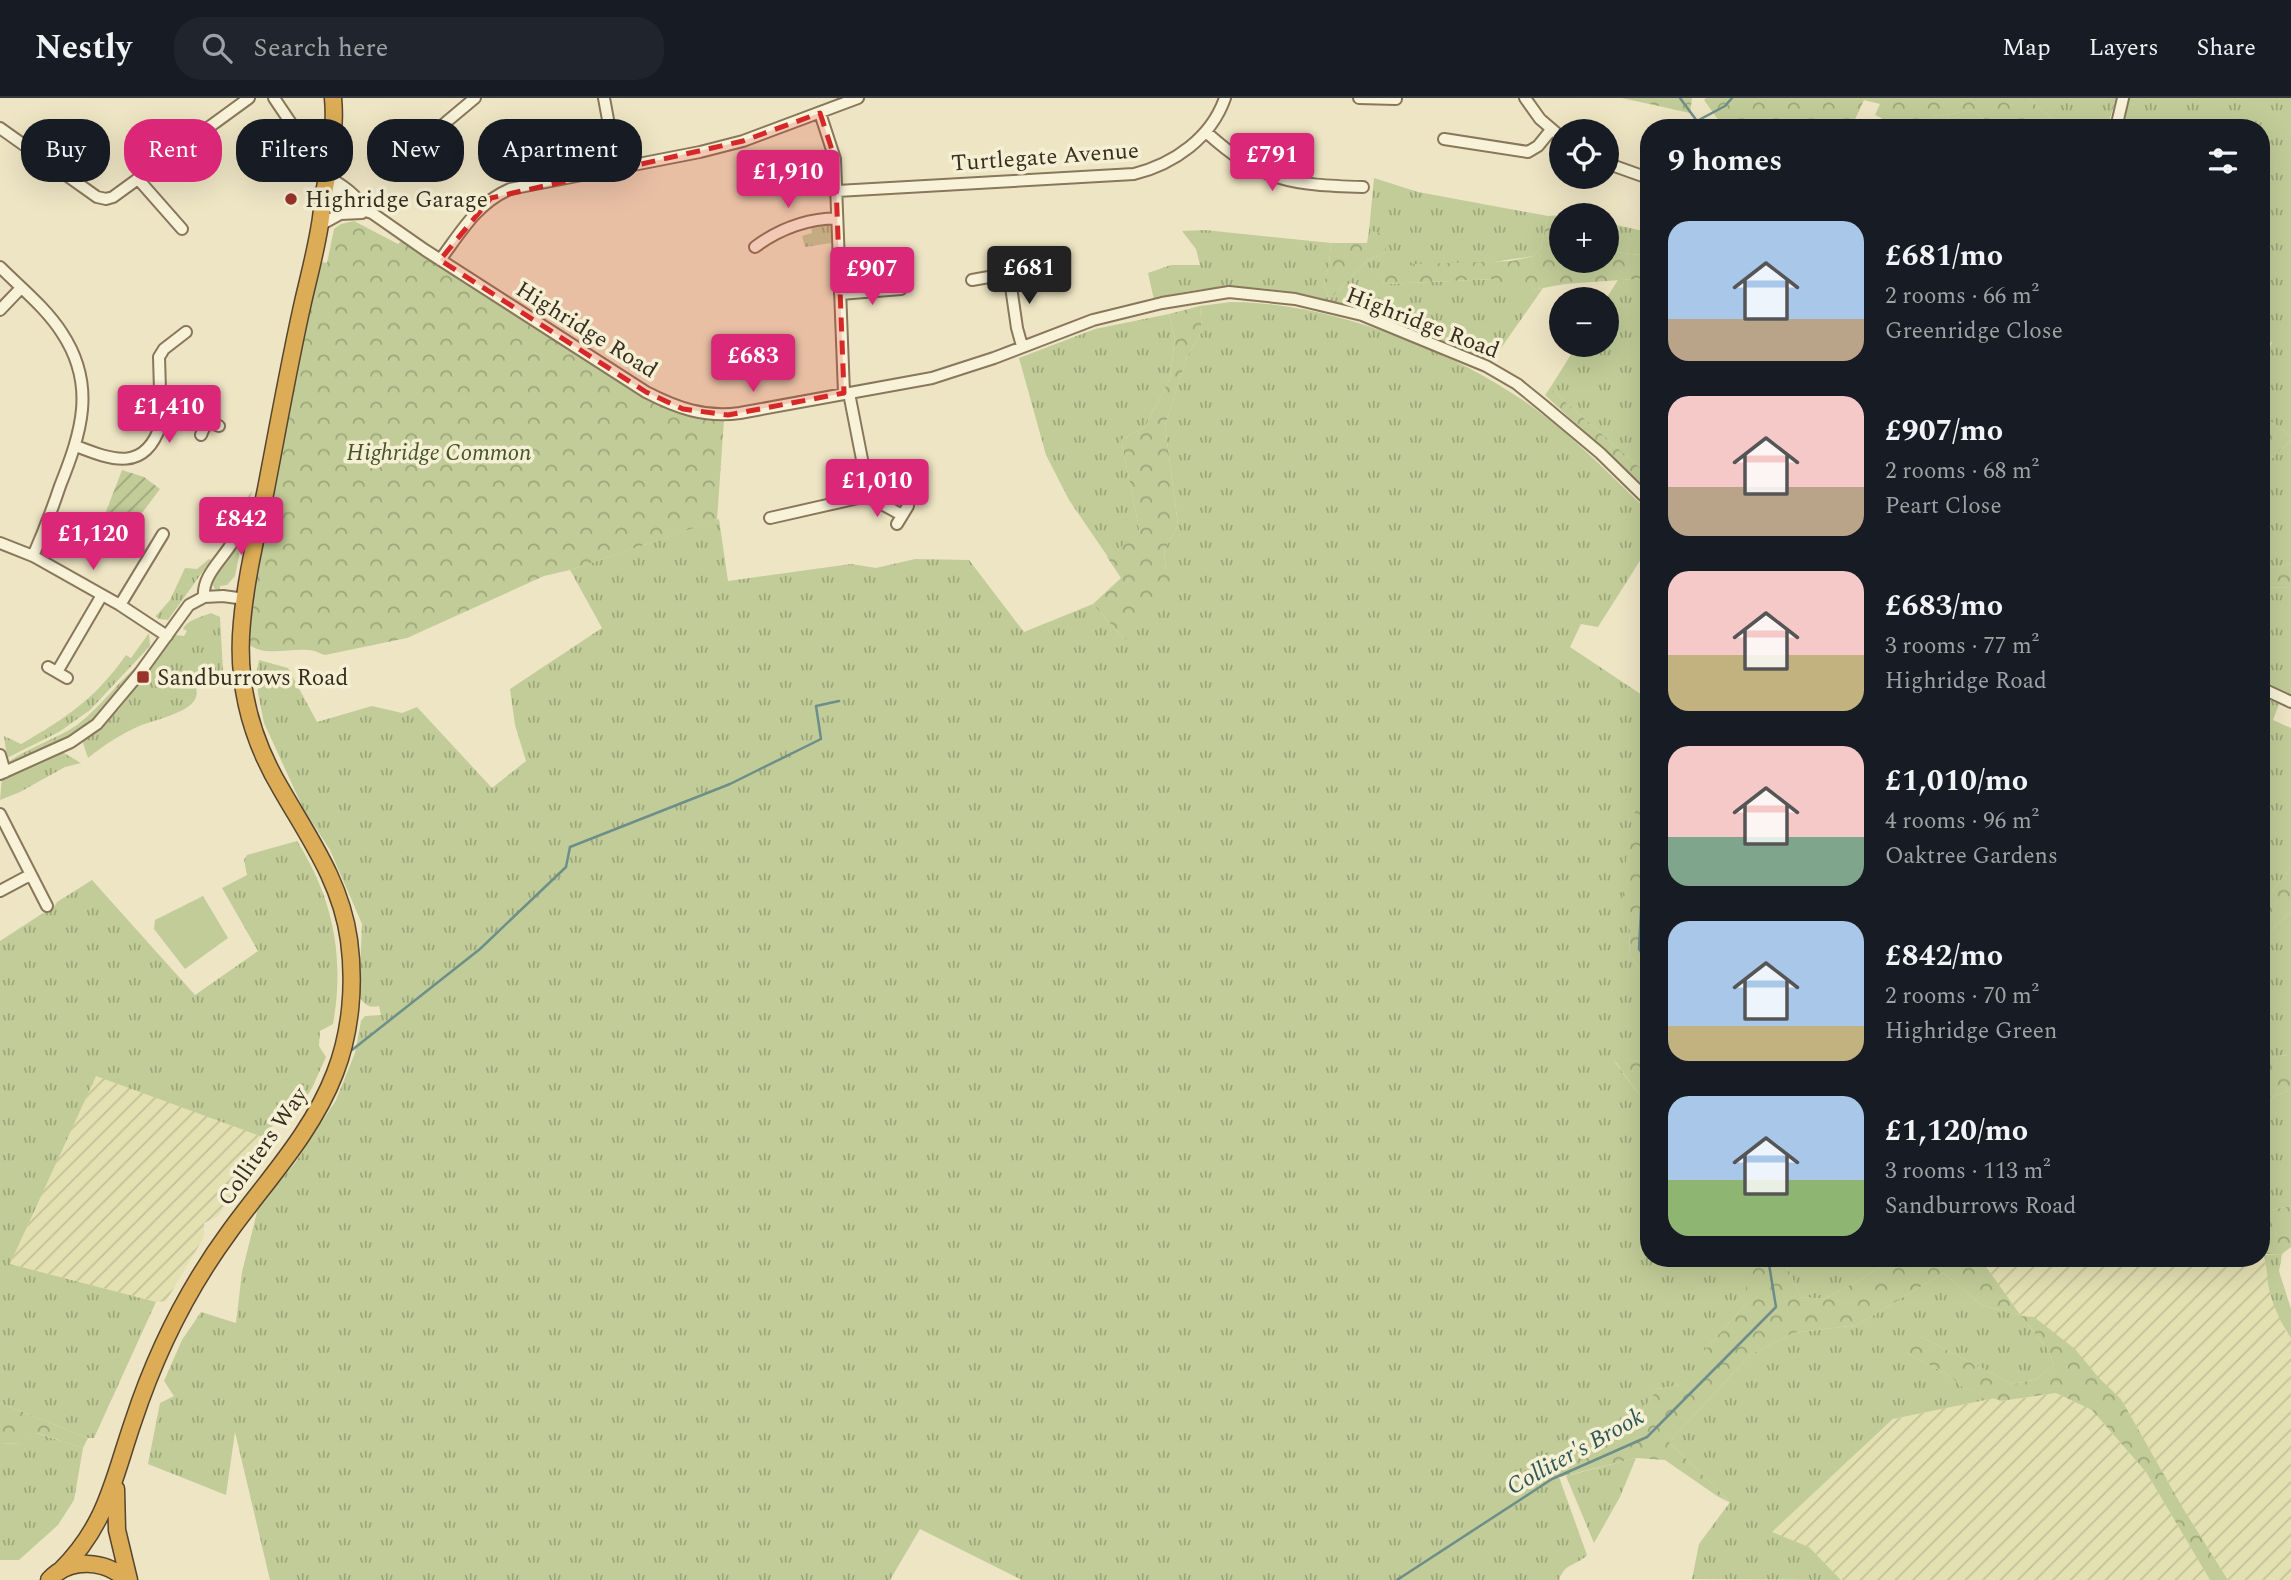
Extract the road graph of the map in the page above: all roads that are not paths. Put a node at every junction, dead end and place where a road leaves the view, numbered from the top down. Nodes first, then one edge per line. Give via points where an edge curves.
1 (249, 98) edge
2 (274, 98) edge
3 (332, 98) edge
4 (475, 98) edge
5 (604, 98) edge
6 (858, 98) edge
7 (1225, 98) edge
8 (1525, 98) edge
9 (2123, 98) edge
10 (1363, 99) edge
11 (1396, 99) edge
12 (1366, 111) dead end
13 (820, 113) junction
14 (220, 119) edge
15 (288, 119) edge
16 (333, 119) edge
17 (450, 119) edge
18 (608, 119) edge
19 (2118, 119) edge
20 (0, 128) edge
21 (1549, 128) edge
22 (1206, 132) junction
23 (1549, 132) edge
24 (1444, 139) dead end
25 (642, 163) edge
26 (1619, 168) edge
27 (1640, 176) edge
28 (134, 182) edge
29 (141, 182) edge
30 (323, 182) edge
31 (338, 182) edge
32 (546, 182) edge
33 (1363, 187) dead end
34 (837, 191) junction
35 (369, 212) junction
36 (837, 218) junction
37 (320, 225) junction
38 (182, 229) dead end
39 (755, 247) dead end
40 (440, 260) junction
41 (0, 267) edge
42 (972, 280) dead end
43 (21, 288) junction
44 (901, 289) dead end
45 (840, 294) junction
46 (0, 310) edge
47 (186, 332) dead end
48 (1022, 346) junction
49 (846, 393) junction
50 (161, 405) junction
51 (206, 421) junction
52 (219, 426) dead end
53 (201, 435) dead end
54 (76, 446) junction
55 (1640, 492) edge
56 (867, 496) junction
57 (242, 510) dead end
58 (903, 515) dead end
59 (770, 518) dead end
60 (163, 534) dead end
61 (0, 543) edge
62 (33, 556) junction
63 (102, 595) junction
64 (204, 597) junction
65 (245, 599) junction
66 (120, 605) junction
67 (174, 632) junction
68 (57, 672) dead end
69 (2270, 692) edge
70 (2291, 702) edge
71 (0, 755) edge
72 (2, 773) edge
73 (0, 814) edge
74 (30, 875) junction
75 (0, 891) edge
76 (47, 906) dead end
77 (116, 1480) junction
78 (52, 1576) edge
79 (128, 1580) edge

1 - 14 street
2 - 15 street, Highridge Road
3 - 16 highway, Colliters Way
4 - 17 street
5 - 18 street
6 - 13 street
7 - 22 street, Turtlegate Avenue
8 - 21 street
9 - 19 street
10 - 11 street
10 - 12 street
13 - 25 street via 743,141
13 - 34 street via 835,159
20 - 28 street via 97,197 113,197
22 - 33 street via 1248,165 1280,180
22 - 34 street, Turtlegate Avenue via 1169,162 1134,174
23 - 24 street via 1528,152
26 - 27 street
29 - 38 street
30 - 37 highway, Colliters Way
31 - 35 street, Highridge Road
32 - 40 street via 510,189 479,208
34 - 36 street
35 - 37 street via 340,214
35 - 40 street, Highridge Road
36 - 39 street via 794,225
36 - 45 street
37 - 65 highway, Colliters Way
40 - 49 street, Highridge Road via 646,392 683,409 728,415
41 - 43 street
42 - 48 street via 1013,273
43 - 46 street
43 - 54 street via 63,334 77,364 83,411
44 - 45 street
45 - 49 street
47 - 50 street via 159,357
48 - 49 street, Highridge Road via 933,378
48 - 55 street, Highridge Road via 1093,320 1162,303 1229,292 1295,299 1362,315 1486,366 1517,384
49 - 56 street
50 - 51 street
50 - 54 street via 157,434 134,457 114,460
51 - 52 street
51 - 53 street
54 - 62 street
56 - 58 street
56 - 59 street
57 - 64 street via 237,532 206,581
60 - 66 street
61 - 62 street
62 - 63 street
63 - 66 street
63 - 68 street
64 - 65 street
64 - 67 street via 189,605
65 - 77 highway, Colliters Way via 240,670 250,722 338,895 349,941 352,984 345,1044 316,1113 227,1234 183,1306 142,1395
66 - 67 street
67 - 72 street via 97,724 71,742
69 - 70 street
71 - 72 street
73 - 74 street
74 - 75 street
74 - 76 street
77 - 78 highway via 91,1535
77 - 79 highway via 117,1530
78 - 79 highway via 76,1565 96,1564

